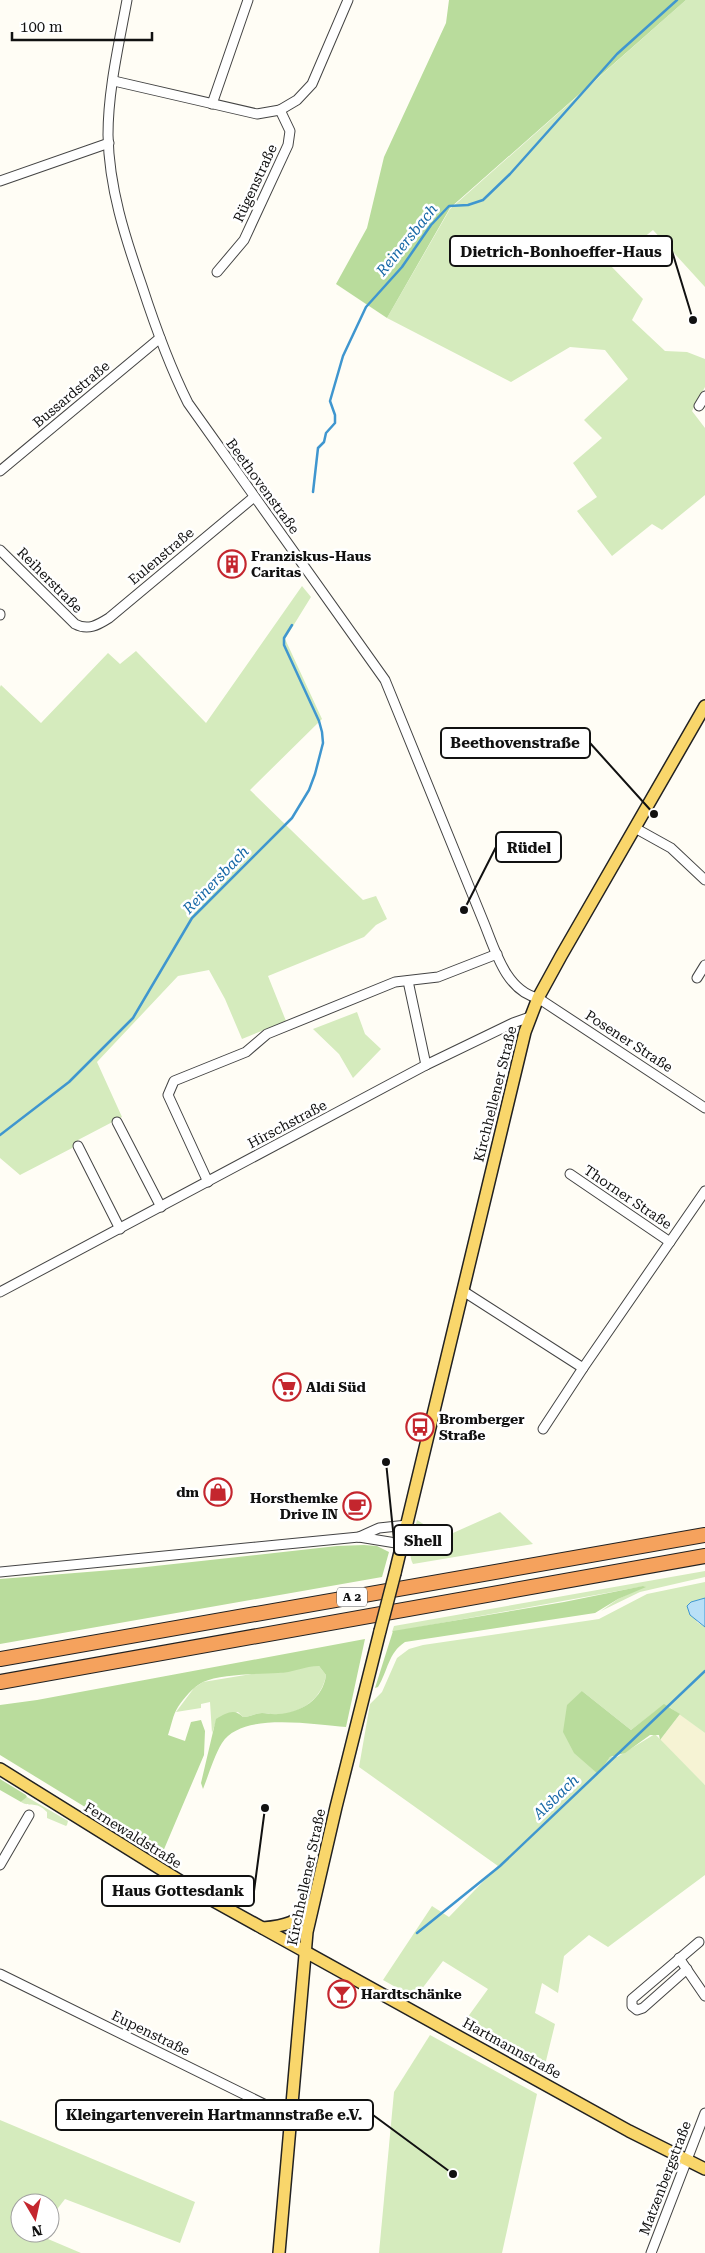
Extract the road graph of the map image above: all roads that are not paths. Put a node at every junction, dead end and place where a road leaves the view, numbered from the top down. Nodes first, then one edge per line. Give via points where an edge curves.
1 (127, 0) edge
2 (248, 0) edge
3 (348, 0) edge
4 (114, 81) junction
5 (212, 104) junction
6 (280, 110) junction
7 (109, 143) junction
8 (0, 181) edge
9 (217, 272) dead end
10 (160, 338) junction
11 (705, 396) edge
12 (700, 406) dead end
13 (0, 471) edge
14 (254, 497) junction
15 (0, 550) edge
16 (81, 627) joint
17 (705, 706) edge
18 (635, 828) junction
19 (705, 880) edge
20 (497, 954) junction
21 (705, 965) edge
22 (697, 978) dead end
23 (408, 981) junction
24 (538, 998) junction
25 (530, 1017) junction
26 (426, 1066) junction
27 (705, 1108) edge
28 (117, 1122) dead end
29 (78, 1146) dead end
30 (570, 1174) dead end
31 (208, 1182) junction
32 (705, 1191) edge
33 (161, 1207) junction
34 (120, 1229) junction
35 (670, 1242) junction
36 (463, 1291) junction
37 (0, 1292) edge
38 (582, 1368) junction
39 (543, 1429) dead end
40 (407, 1525) junction
41 (705, 1535) edge
42 (359, 1537) junction
43 (402, 1544) junction
44 (705, 1556) edge
45 (0, 1572) edge
46 (0, 1659) edge
47 (0, 1682) edge
48 (0, 1769) edge
49 (29, 1815) dead end
50 (0, 1865) edge
51 (314, 1901) junction
52 (263, 1928) junction
53 (699, 1942) dead end
54 (306, 1951) junction
55 (679, 1958) junction
56 (687, 1968) junction
57 (0, 1974) edge
58 (705, 1996) edge
59 (291, 2110) junction
60 (705, 2113) edge
61 (686, 2161) junction
62 (705, 2169) edge
63 (279, 2253) edge
64 (651, 2253) edge

1 - 4 street, Beethovenstraße
2 - 5 street
3 - 6 street via 312,84 303,96
4 - 5 street
4 - 7 street, Beethovenstraße
5 - 6 street via 257,114
6 - 9 street, Rügenstraße via 290,131 288,145 244,240
7 - 8 street
7 - 10 street, Beethovenstraße via 113,187 122,230
10 - 13 street, Bussardstraße
10 - 14 street, Beethovenstraße via 194,414
11 - 12 street
14 - 16 street, Eulenstraße via 109,618 96,625
14 - 20 street, Beethovenstraße via 385,680
15 - 16 street, Reiherstraße
17 - 18 main road, Kirchhellener Straße
18 - 19 street via 671,848
18 - 24 main road, Kirchhellener Straße
20 - 23 street via 438,977
20 - 24 street, Beethovenstraße via 519,989 526,996
21 - 22 street
23 - 26 street
23 - 31 street via 395,982 267,1034 246,1052 174,1081 168,1095
24 - 25 main road, Kirchhellener Straße
24 - 27 street, Posener Straße
25 - 26 street, Hirschstraße
25 - 36 main road, Kirchhellener Straße via 516,1063
26 - 31 street, Hirschstraße
28 - 33 street
29 - 34 street
30 - 35 street, Thorner Straße
31 - 33 street, Hirschstraße
32 - 35 street
33 - 34 street, Hirschstraße
34 - 37 street, Hirschstraße
35 - 38 street
36 - 38 street
36 - 40 main road, Kirchhellener Straße
38 - 39 street
40 - 42 street via 380,1528
40 - 43 main road, Kirchhellener Straße
41 - 46 highway, A 2
42 - 43 street
42 - 45 street
43 - 51 main road, Kirchhellener Straße, bridge
44 - 47 highway, A 2
48 - 52 main road, Fernewaldstraße via 162,1871
49 - 50 street
51 - 52 main road via 297,1920
51 - 54 main road, Kirchhellener Straße
52 - 54 main road, Fernewaldstraße
53 - 55 street
54 - 59 main road, Kirchhellener Straße
54 - 61 main road, Hartmannstraße
55 - 56 street
55 - 56 street via 632,1999 632,2006 637,2010 643,2008
56 - 58 street
57 - 59 street, Eupenstraße via 274,2109
59 - 63 main road, Kirchhellener Straße
60 - 61 street, Matzenbergstraße
61 - 62 main road, Hartmannstraße
61 - 64 street, Matzenbergstraße

